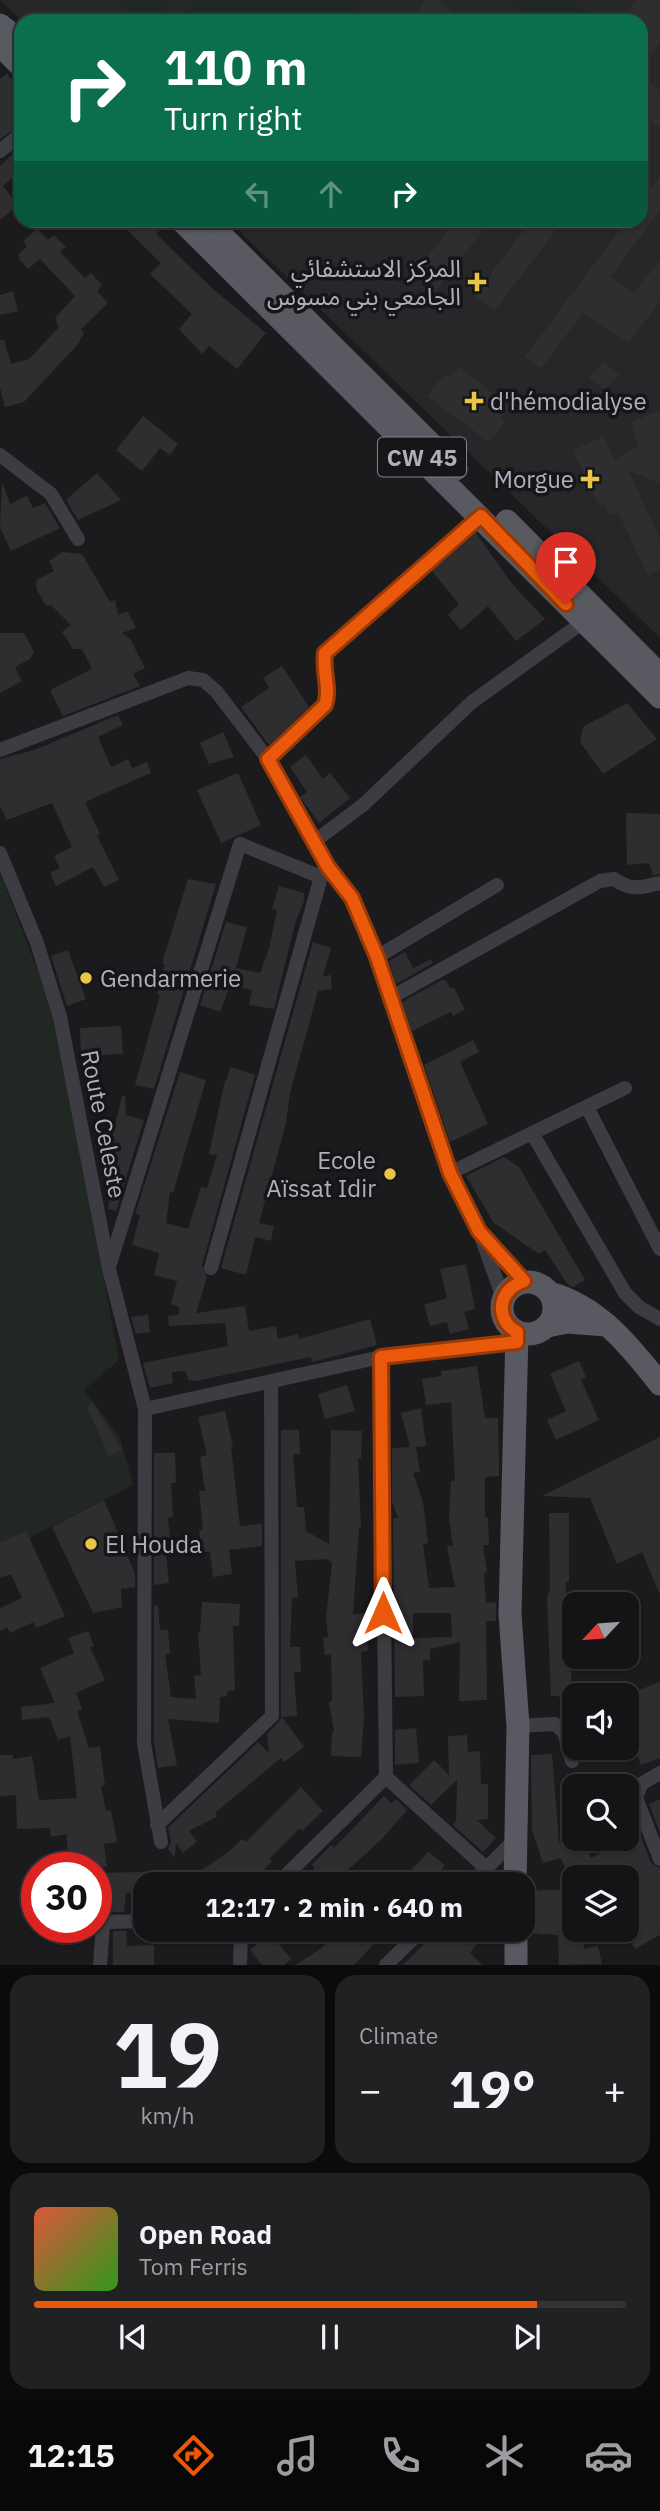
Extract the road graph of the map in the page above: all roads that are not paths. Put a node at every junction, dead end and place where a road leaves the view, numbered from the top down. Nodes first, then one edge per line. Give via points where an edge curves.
1 (0, 25) edge
2 (14, 36) edge
3 (0, 45) edge
4 (14, 59) edge
5 (14, 140) edge
6 (0, 151) edge
7 (188, 228) edge
8 (214, 228) edge
9 (0, 455) edge
10 (481, 516) junction
11 (78, 539) dead end
12 (583, 622) junction
13 (660, 675) edge
14 (660, 697) edge
15 (0, 750) edge
16 (268, 759) junction
17 (315, 841) junction
18 (0, 853) edge
19 (324, 872) junction
20 (660, 883) edge
21 (497, 885) dead end
22 (377, 957) junction
23 (390, 998) junction
24 (625, 1088) dead end
25 (587, 1107) junction
26 (532, 1133) junction
27 (450, 1173) junction
28 (479, 1231) junction
29 (660, 1249) edge
30 (211, 1268) dead end
31 (109, 1269) junction
32 (524, 1281) junction
33 (550, 1293) junction
34 (503, 1298) junction
35 (660, 1319) edge
36 (607, 1325) junction
37 (547, 1326) junction
38 (517, 1337) junction
39 (381, 1357) junction
40 (271, 1381) junction
41 (660, 1384) edge
42 (145, 1409) junction
43 (517, 1726) junction
44 (572, 1761) dead end
45 (660, 1773) edge
46 (386, 1777) junction
47 (157, 1825) junction
48 (515, 1840) junction
49 (161, 1842) dead end
50 (660, 1859) edge
51 (486, 1868) junction
52 (289, 1872) edge
53 (482, 1872) edge
54 (515, 1872) edge
55 (133, 1922) edge
56 (241, 1942) edge
57 (410, 1942) edge
58 (516, 1942) edge
59 (100, 1965) edge
60 (240, 1965) edge
61 (386, 1965) edge
62 (516, 1965) edge

1 - 2 main road
3 - 4 main road
5 - 6 street
7 - 10 main road, CW 45
8 - 13 main road, CW 45
9 - 11 street via 51,494
10 - 12 main road, CW 45
10 - 16 street via 325,653 322,668 329,694 325,705
12 - 14 main road, CW 45
12 - 17 street via 472,702 363,805
15 - 16 street via 188,678 203,680 216,691
16 - 17 street
17 - 19 street
18 - 31 street, Route Celeste via 37,943 60,1017
19 - 22 street via 352,898
19 - 30 street
19 - 31 street via 240,844
20 - 23 street via 628,889 614,879 600,881
21 - 22 street
22 - 23 street
23 - 27 street
24 - 25 street
25 - 26 street
25 - 29 street
26 - 27 street
26 - 35 street via 625,1293
27 - 28 street
28 - 32 street
28 - 34 street
31 - 42 street, Route Celeste
32 - 33 main road
32 - 34 main road via 511,1287
33 - 36 main road via 575,1301
33 - 37 main road via 554,1304
34 - 38 main road via 502,1315
36 - 37 main road via 567,1322
36 - 41 main road
37 - 38 main road
38 - 39 street
38 - 43 main road via 510,1614
39 - 40 street
39 - 46 street
40 - 42 street
40 - 47 street via 272,1716
42 - 47 street, Route Celeste via 144,1744
43 - 44 street via 555,1724 564,1732
43 - 48 main road
45 - 50 street via 641,1784 636,1798
46 - 51 street
46 - 52 street
47 - 49 street, Route Celeste
48 - 51 street
48 - 54 main road
51 - 53 street
55 - 59 street via 103,1926
56 - 60 street
57 - 61 street
58 - 62 main road

